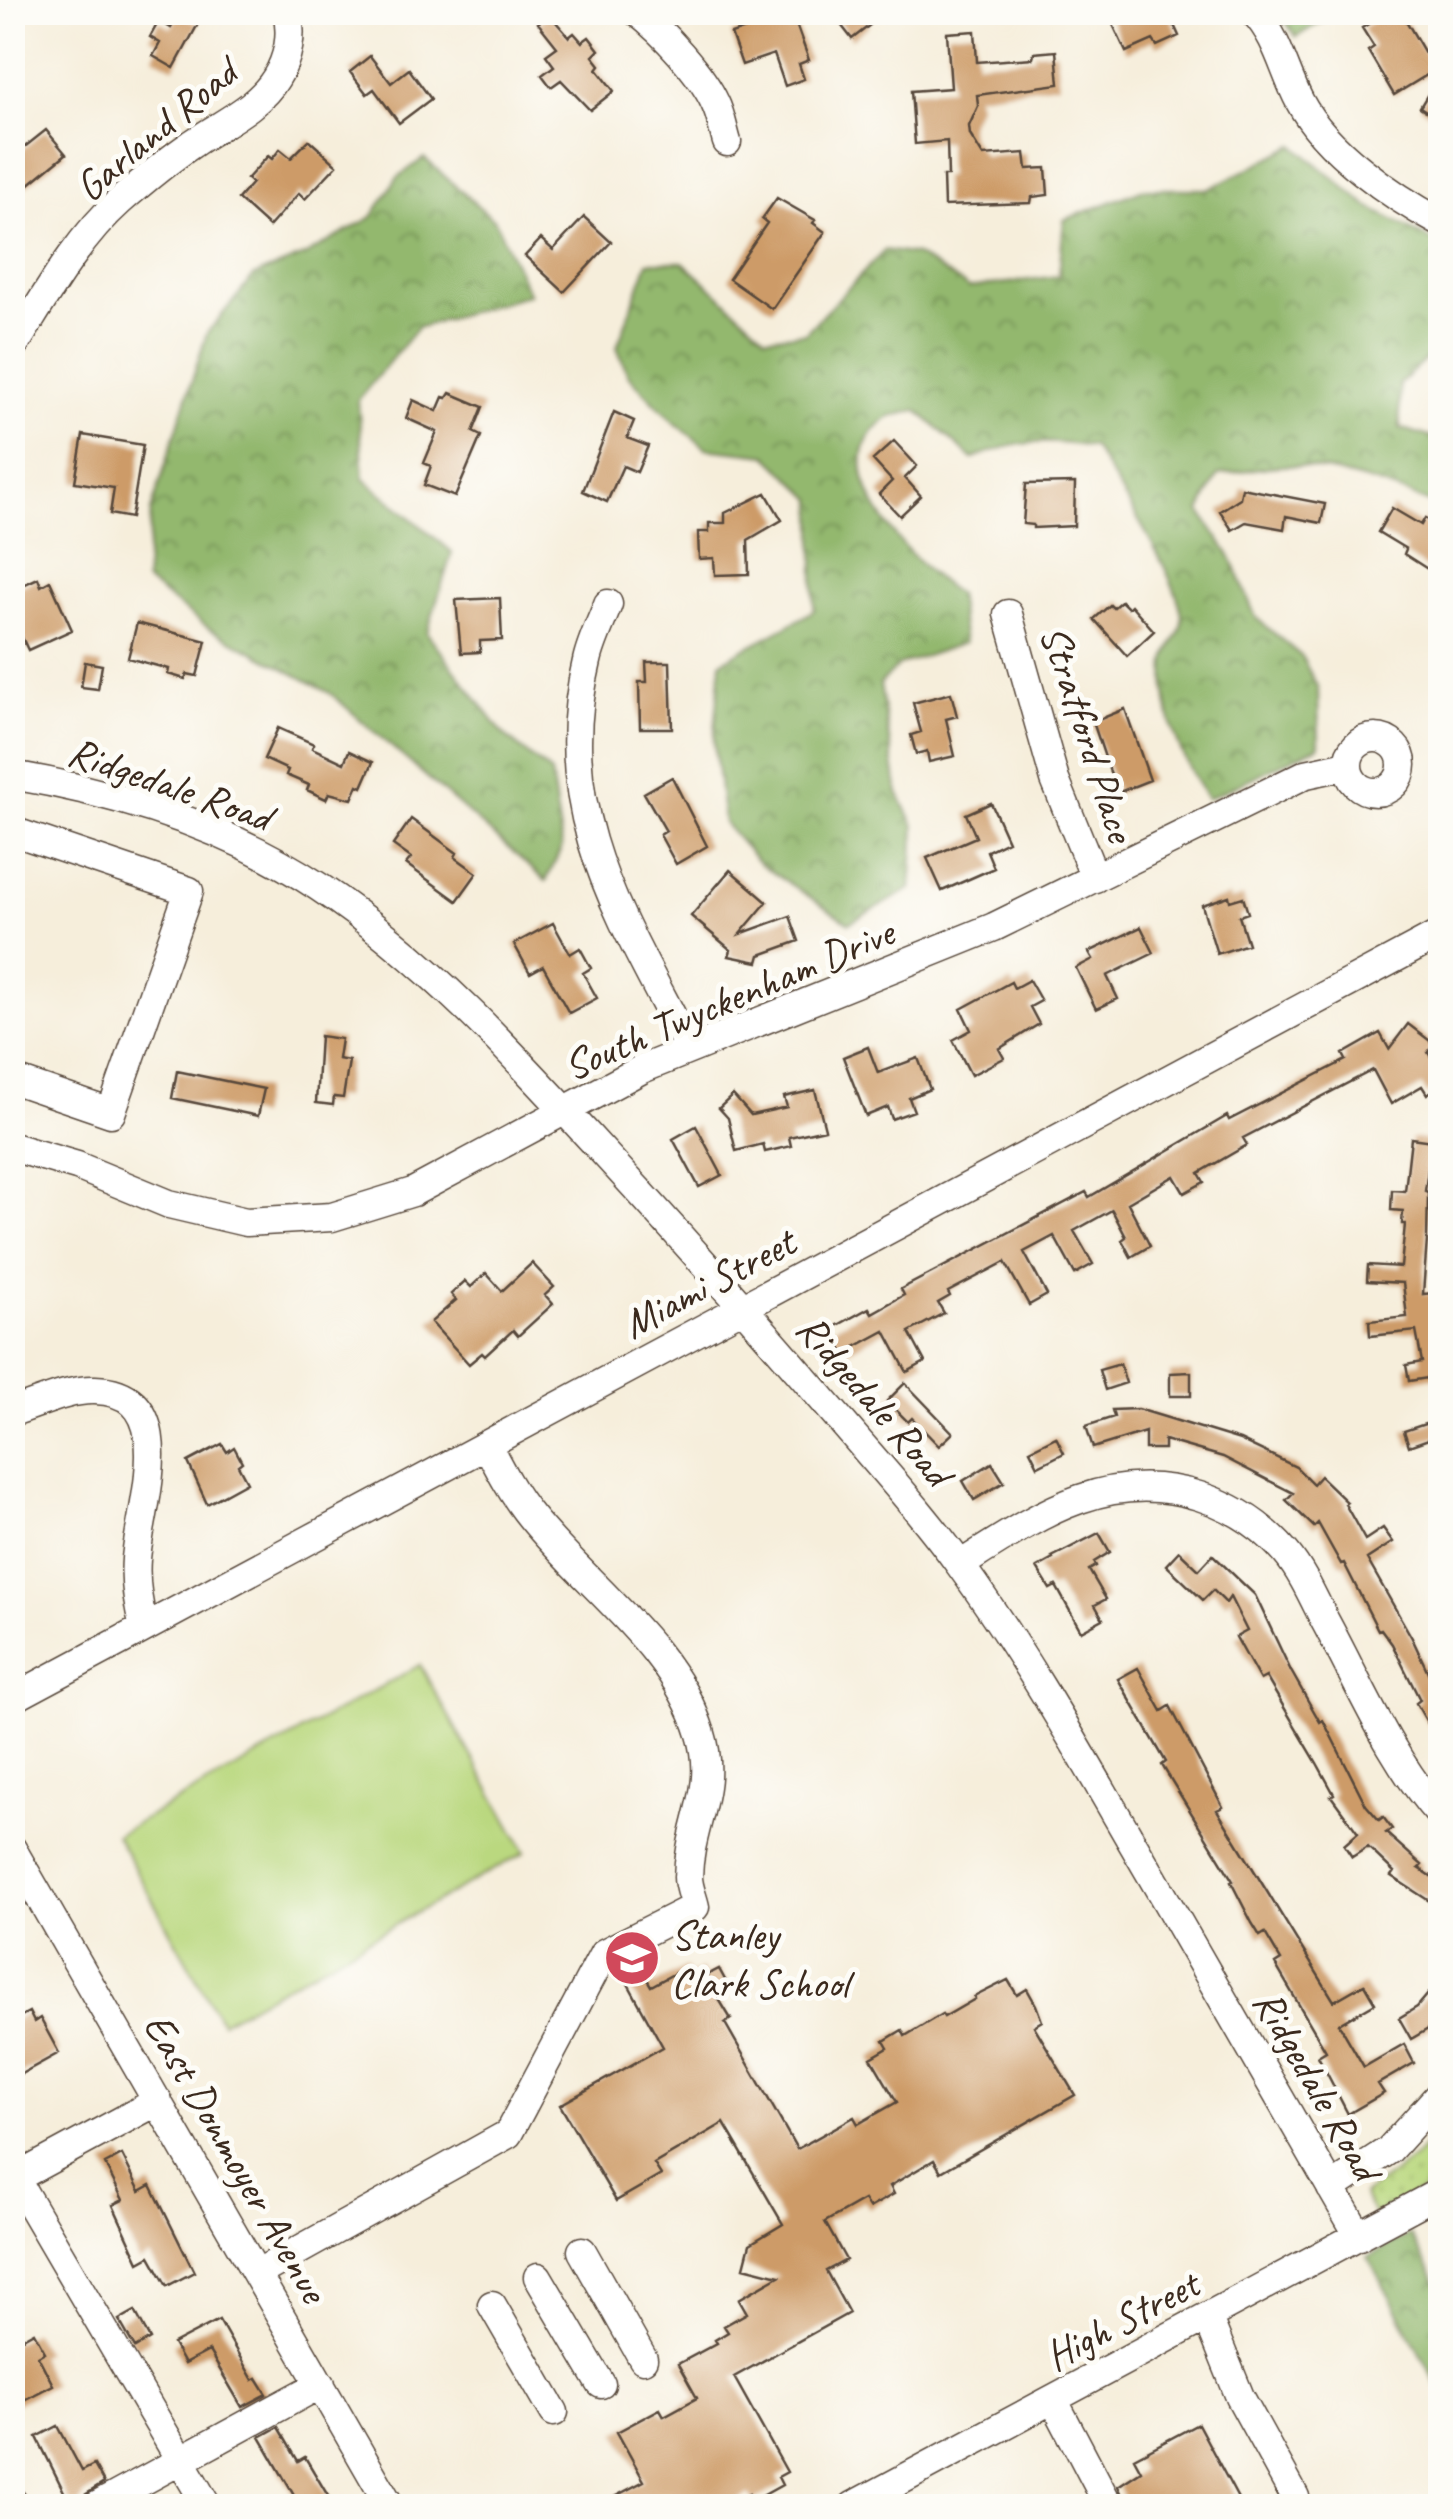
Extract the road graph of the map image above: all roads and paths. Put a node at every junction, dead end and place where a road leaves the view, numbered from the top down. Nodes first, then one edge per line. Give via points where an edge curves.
1 (287, 12) edge
2 (636, 12) edge
3 (1254, 12) edge
4 (727, 142) dead end
5 (1440, 222) edge
6 (12, 349) edge
7 (608, 604) dead end
8 (1008, 614) dead end
9 (1348, 765) dead end
10 (12, 776) edge
11 (12, 831) edge
12 (1096, 878) junction
13 (1440, 934) edge
14 (688, 1049) junction
15 (12, 1080) edge
16 (565, 1111) junction
17 (12, 1147) edge
18 (744, 1308) junction
19 (12, 1412) edge
20 (487, 1445) junction
21 (960, 1565) junction
22 (144, 1628) junction
23 (12, 1699) edge
24 (1440, 1814) edge
25 (17, 1866) edge
26 (1440, 2094) edge
27 (158, 2102) junction
28 (14, 2177) edge
29 (1331, 2188) junction
30 (1433, 2196) edge
31 (1359, 2236) junction
32 (582, 2252) dead end
33 (258, 2273) junction
34 (538, 2277) dead end
35 (492, 2305) dead end
36 (1208, 2318) junction
37 (643, 2359) dead end
38 (321, 2384) junction
39 (602, 2384) dead end
40 (1054, 2400) junction
41 (554, 2412) dead end
42 (181, 2461) junction
43 (1295, 2497) dead end
44 (97, 2506) edge
45 (207, 2506) edge
46 (390, 2506) edge
47 (853, 2506) edge
48 (1110, 2506) edge

1 - 6 street, Garland Road via 288,46 266,91 117,204
2 - 4 street via 706,86
3 - 5 street via 1270,31 1302,107 1322,132 1396,195
7 - 14 street via 587,659 579,706 580,800 608,892
8 - 12 street, Stratford Place via 1055,780
9 - 12 street, South Twyckenham Drive via 1306,774
10 - 16 street, Ridgedale Road via 89,790 202,828 316,884 426,970
11 - 15 street via 189,891 111,1113
12 - 14 street, South Twyckenham Drive via 911,963
13 - 18 street, Miami Street
14 - 16 street, South Twyckenham Drive
16 - 17 street, South Twyckenham Drive via 413,1192 332,1217 246,1222 168,1204
16 - 18 street, Ridgedale Road
18 - 20 street, Miami Street
18 - 21 street, Ridgedale Road
19 - 22 street via 94,1390 128,1400 145,1420 150,1462 135,1565
20 - 22 street, Miami Street
20 - 33 street via 532,1518 654,1650 685,1694 708,1760 688,1880 696,1907 604,1953 508,2134
21 - 24 street via 1034,1520 1099,1492 1169,1490 1234,1510 1289,1556 1408,1774
21 - 29 street, Ridgedale Road via 1063,1723
22 - 23 street, Miami Street
25 - 27 street, East Donmoyer Avenue
26 - 29 street via 1389,2150
27 - 28 street
27 - 33 street, East Donmoyer Avenue
28 - 42 street
29 - 31 street, Ridgedale Road
30 - 31 street, High Street
31 - 36 street, High Street
32 - 37 street
33 - 38 street, East Donmoyer Avenue
34 - 39 street
35 - 41 street
36 - 40 street, High Street
36 - 43 street via 1240,2398
38 - 42 street
38 - 46 street, East Donmoyer Avenue
40 - 47 street, High Street
40 - 48 street
42 - 44 street
42 - 45 street

